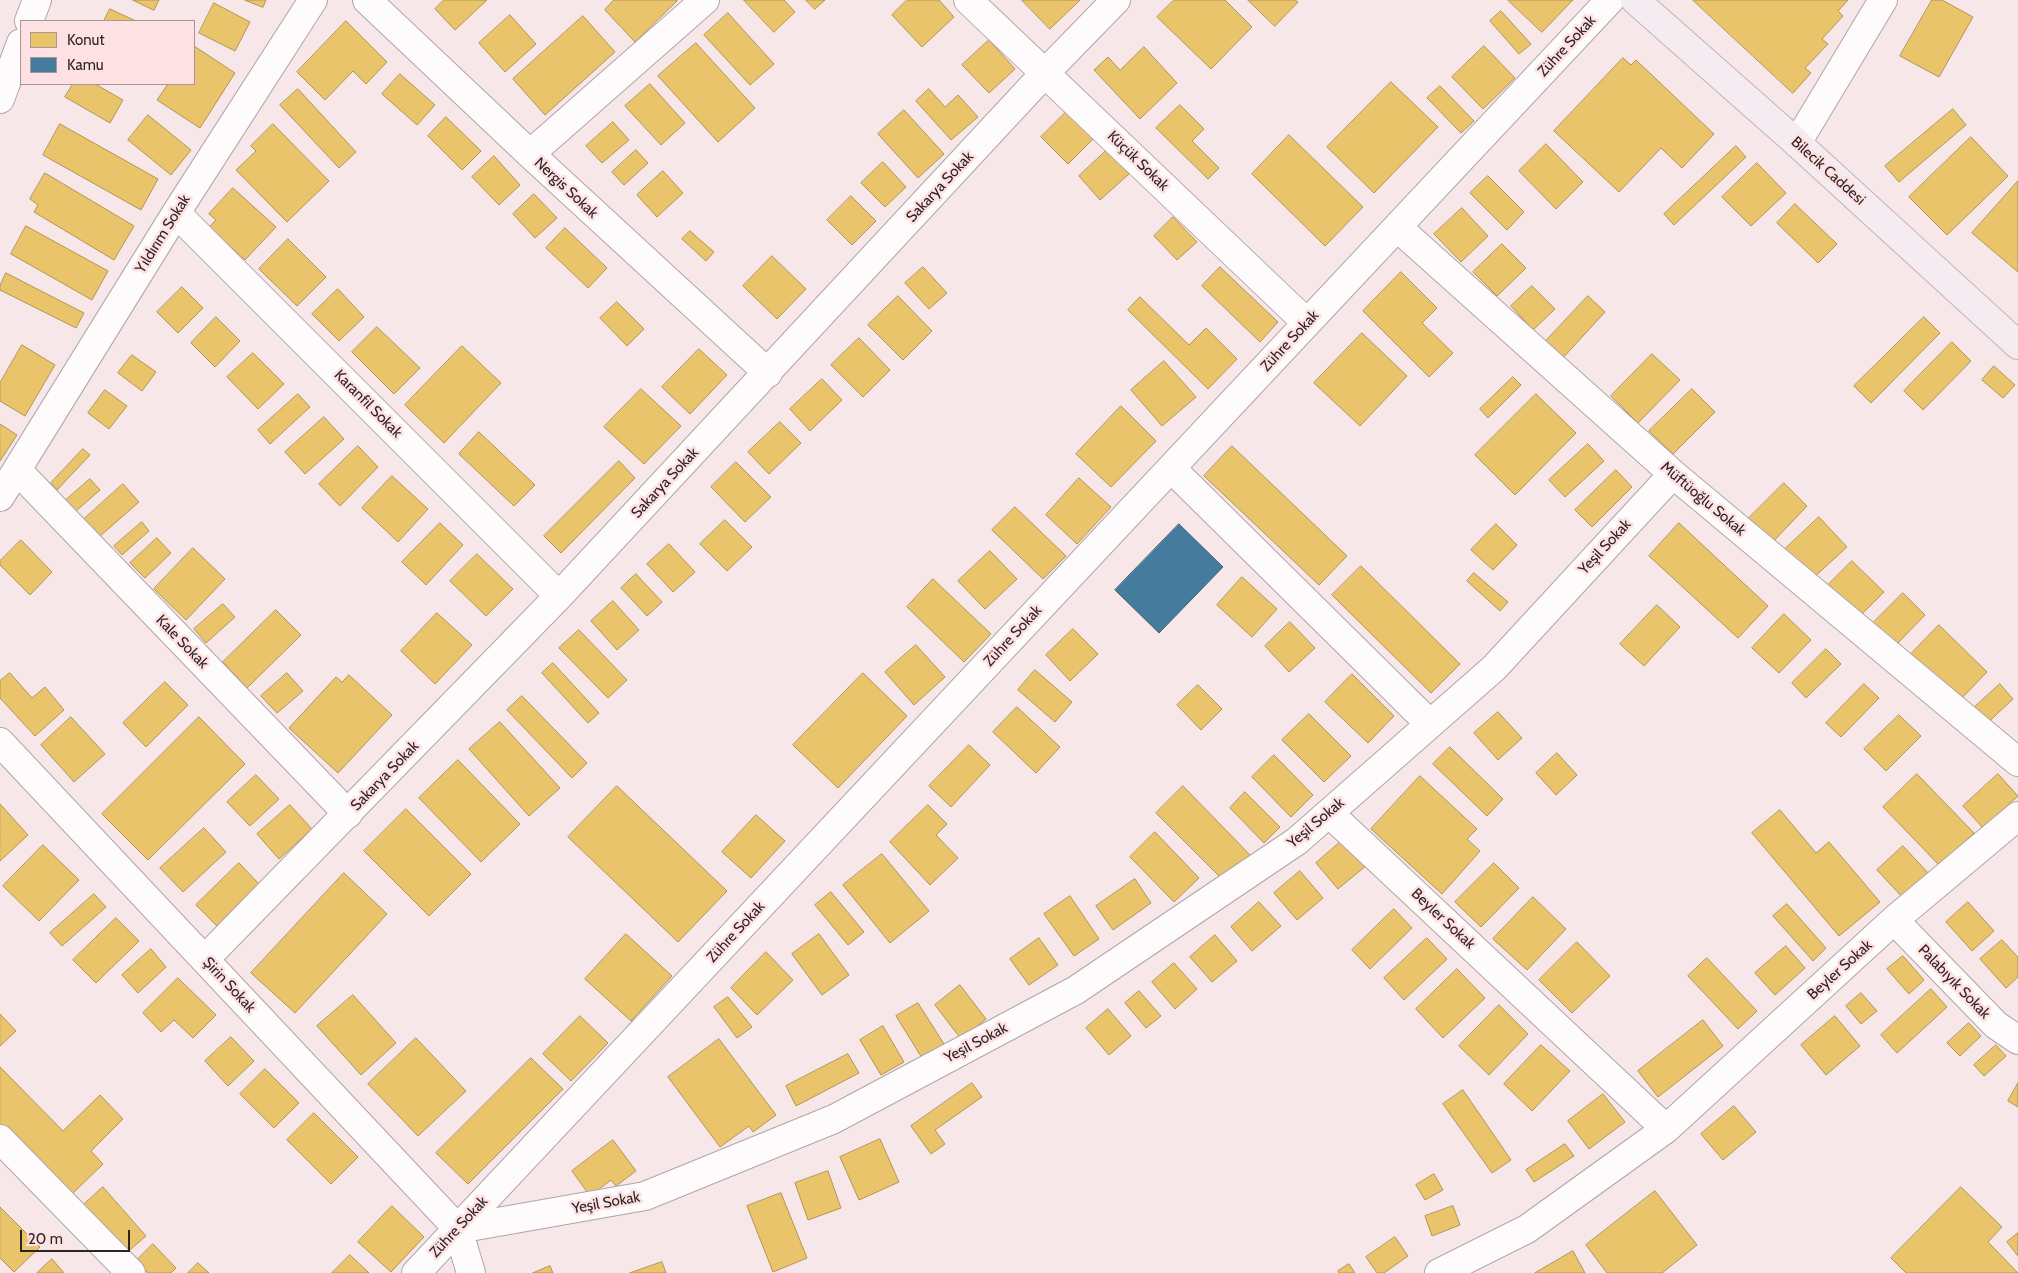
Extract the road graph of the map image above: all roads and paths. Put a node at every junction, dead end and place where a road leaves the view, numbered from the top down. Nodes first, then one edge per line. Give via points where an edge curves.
1 (37, 0) edge
2 (313, 0) edge
3 (366, 0) edge
4 (704, 0) edge
5 (968, 0) edge
6 (1116, 0) edge
7 (1610, 0) edge
8 (1635, 0) edge
9 (1883, 0) edge
10 (29, 20) edge
11 (20, 46) edge
12 (1045, 74) junction
13 (0, 99) edge
14 (1797, 143) junction
15 (530, 154) junction
16 (176, 213) junction
17 (1397, 227) junction
18 (1307, 323) junction
19 (2018, 345) edge
20 (768, 373) junction
21 (1171, 468) junction
22 (17, 470) junction
23 (1673, 474) junction
24 (0, 497) edge
25 (560, 596) junction
26 (1430, 724) junction
27 (0, 742) edge
28 (2018, 762) edge
29 (1329, 812) junction
30 (348, 814) junction
31 (2018, 816) edge
32 (1894, 920) junction
33 (205, 959) junction
34 (2018, 1040) edge
35 (1666, 1129) junction
36 (0, 1139) edge
37 (458, 1230) junction
38 (131, 1273) edge
39 (416, 1273) edge
40 (471, 1273) edge
41 (1439, 1273) edge

1 - 10 street
2 - 16 street, Yıldırım Sokak
3 - 15 street, Nergis Sokak
4 - 15 street
5 - 12 street, Küçük Sokak
6 - 12 street, Sakarya Sokak
7 - 17 street, Zühre Sokak
8 - 14 main road, Bilecik Caddesi
9 - 14 street
11 - 13 street
12 - 18 street, Küçük Sokak
12 - 20 street, Sakarya Sokak
14 - 19 main road, Bilecik Caddesi
15 - 20 street, Nergis Sokak
16 - 22 street, Yıldırım Sokak
16 - 25 street, Karanfil Sokak
17 - 18 street, Zühre Sokak
17 - 23 street, Müftüoğlu Sokak
18 - 21 street, Zühre Sokak
20 - 25 street, Sakarya Sokak
21 - 26 street
21 - 37 street, Zühre Sokak
22 - 24 street, Yıldırım Sokak
22 - 30 street, Kale Sokak
23 - 26 street, Yeşil Sokak via 1494,668
23 - 28 street, Müftüoğlu Sokak
25 - 30 street, Sakarya Sokak
26 - 29 street, Yeşil Sokak
27 - 33 street, Şirin Sokak
29 - 35 street, Beyler Sokak
29 - 37 street, Yeşil Sokak via 1297,841 1076,990 834,1119 645,1196
30 - 33 street, Sakarya Sokak
31 - 32 street, Beyler Sokak
32 - 34 street, Palabıyık Sokak via 1996,1025
32 - 35 street, Beyler Sokak
33 - 37 street, Şirin Sokak
35 - 41 street, Beyler Sokak via 1528,1229
36 - 38 street
37 - 39 street, Zühre Sokak
37 - 40 street

